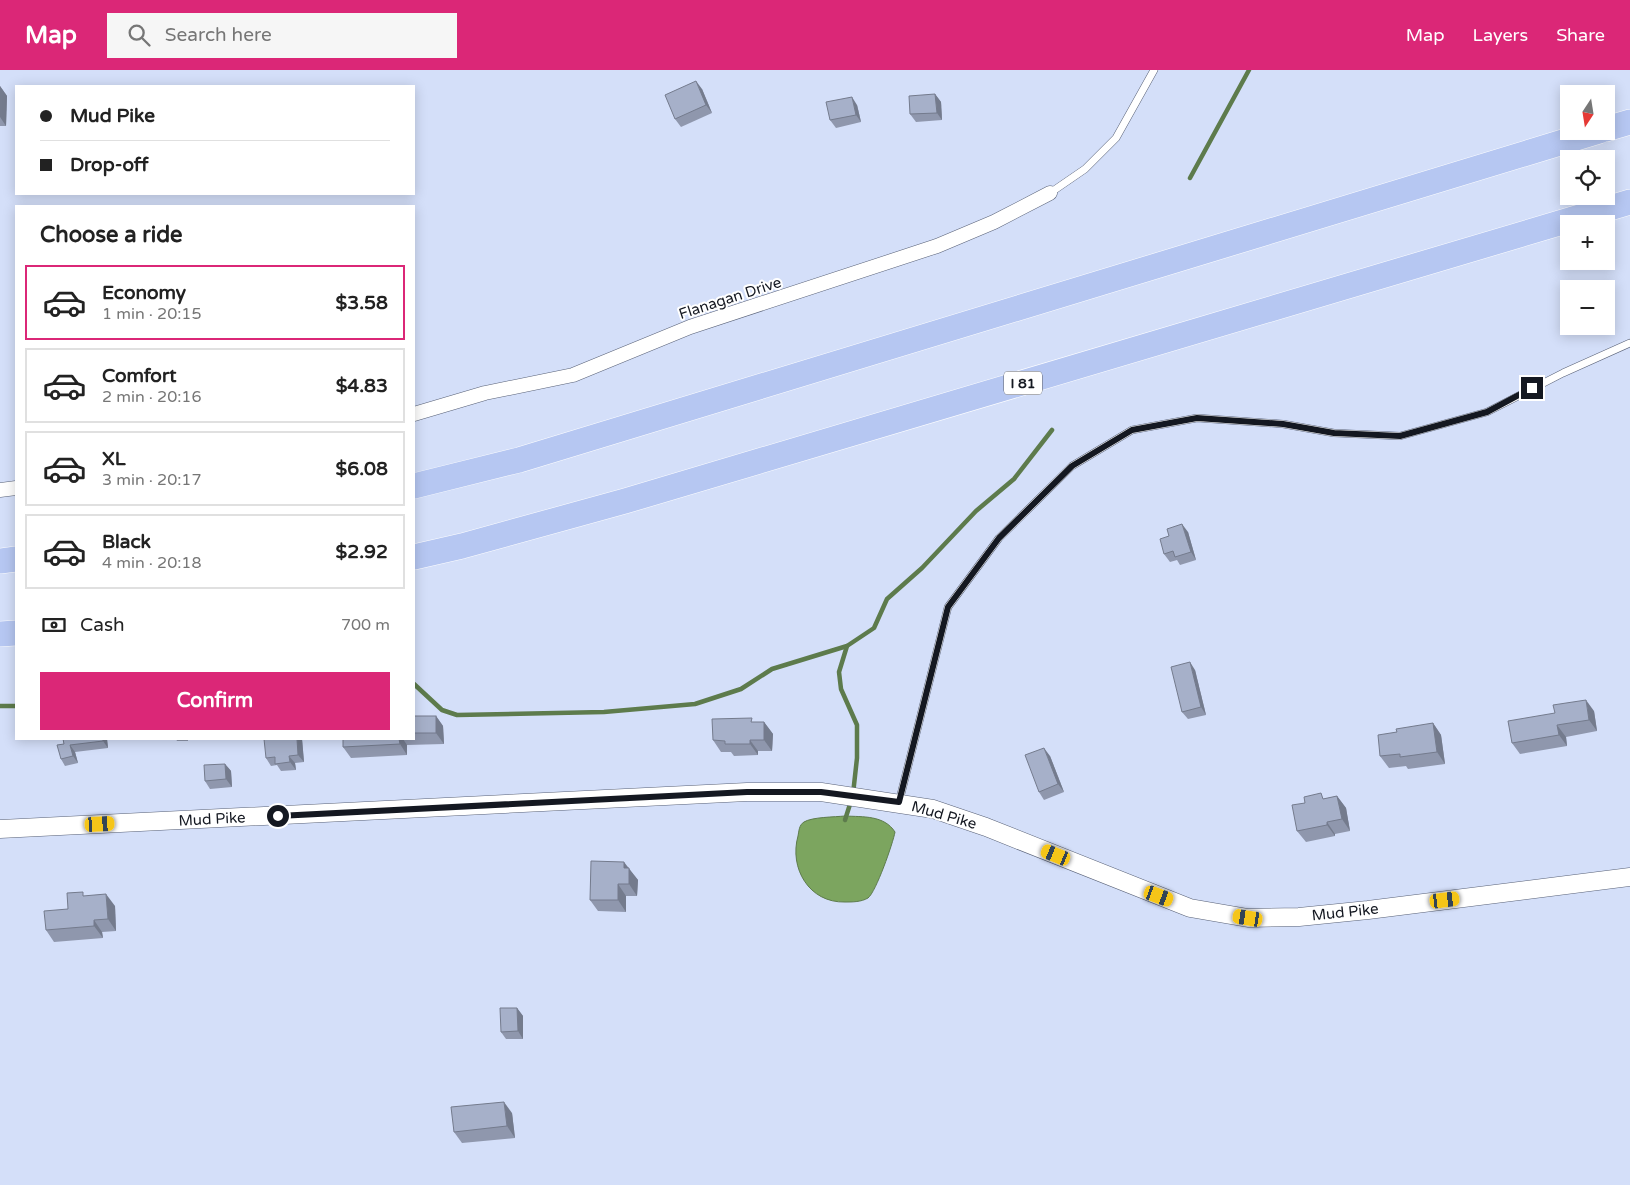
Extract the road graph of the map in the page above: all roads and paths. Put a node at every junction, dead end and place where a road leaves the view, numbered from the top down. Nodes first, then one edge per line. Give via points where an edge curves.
1 (1154, 70) edge
2 (1630, 122) edge
3 (1615, 126) edge
4 (1569, 140) edge
5 (1050, 193) joint
6 (1630, 202) edge
7 (1630, 343) edge
8 (415, 414) edge
9 (415, 486) edge
10 (15, 488) edge
11 (0, 490) edge
12 (415, 557) edge
13 (15, 559) edge
14 (0, 561) edge
15 (15, 633) edge
16 (0, 634) edge
17 (899, 802) junction
18 (0, 829) edge
19 (1630, 877) edge

1 - 5 lane via 1116,138 1086,169
2 - 3 highway
4 - 9 highway via 519,460
5 - 8 street, Flanagan Drive via 937,246 690,327 573,375 485,393
6 - 12 highway, I 81 via 635,498 480,542
7 - 17 lane via 1487,412 1400,436 1334,433 1283,424 1197,418 1132,430 1072,466 999,538 948,607
10 - 11 street
13 - 14 highway
15 - 16 highway
17 - 18 street, Mud Pike via 821,792 747,792
17 - 19 street, Mud Pike via 986,827 1190,908 1248,918 1368,910

